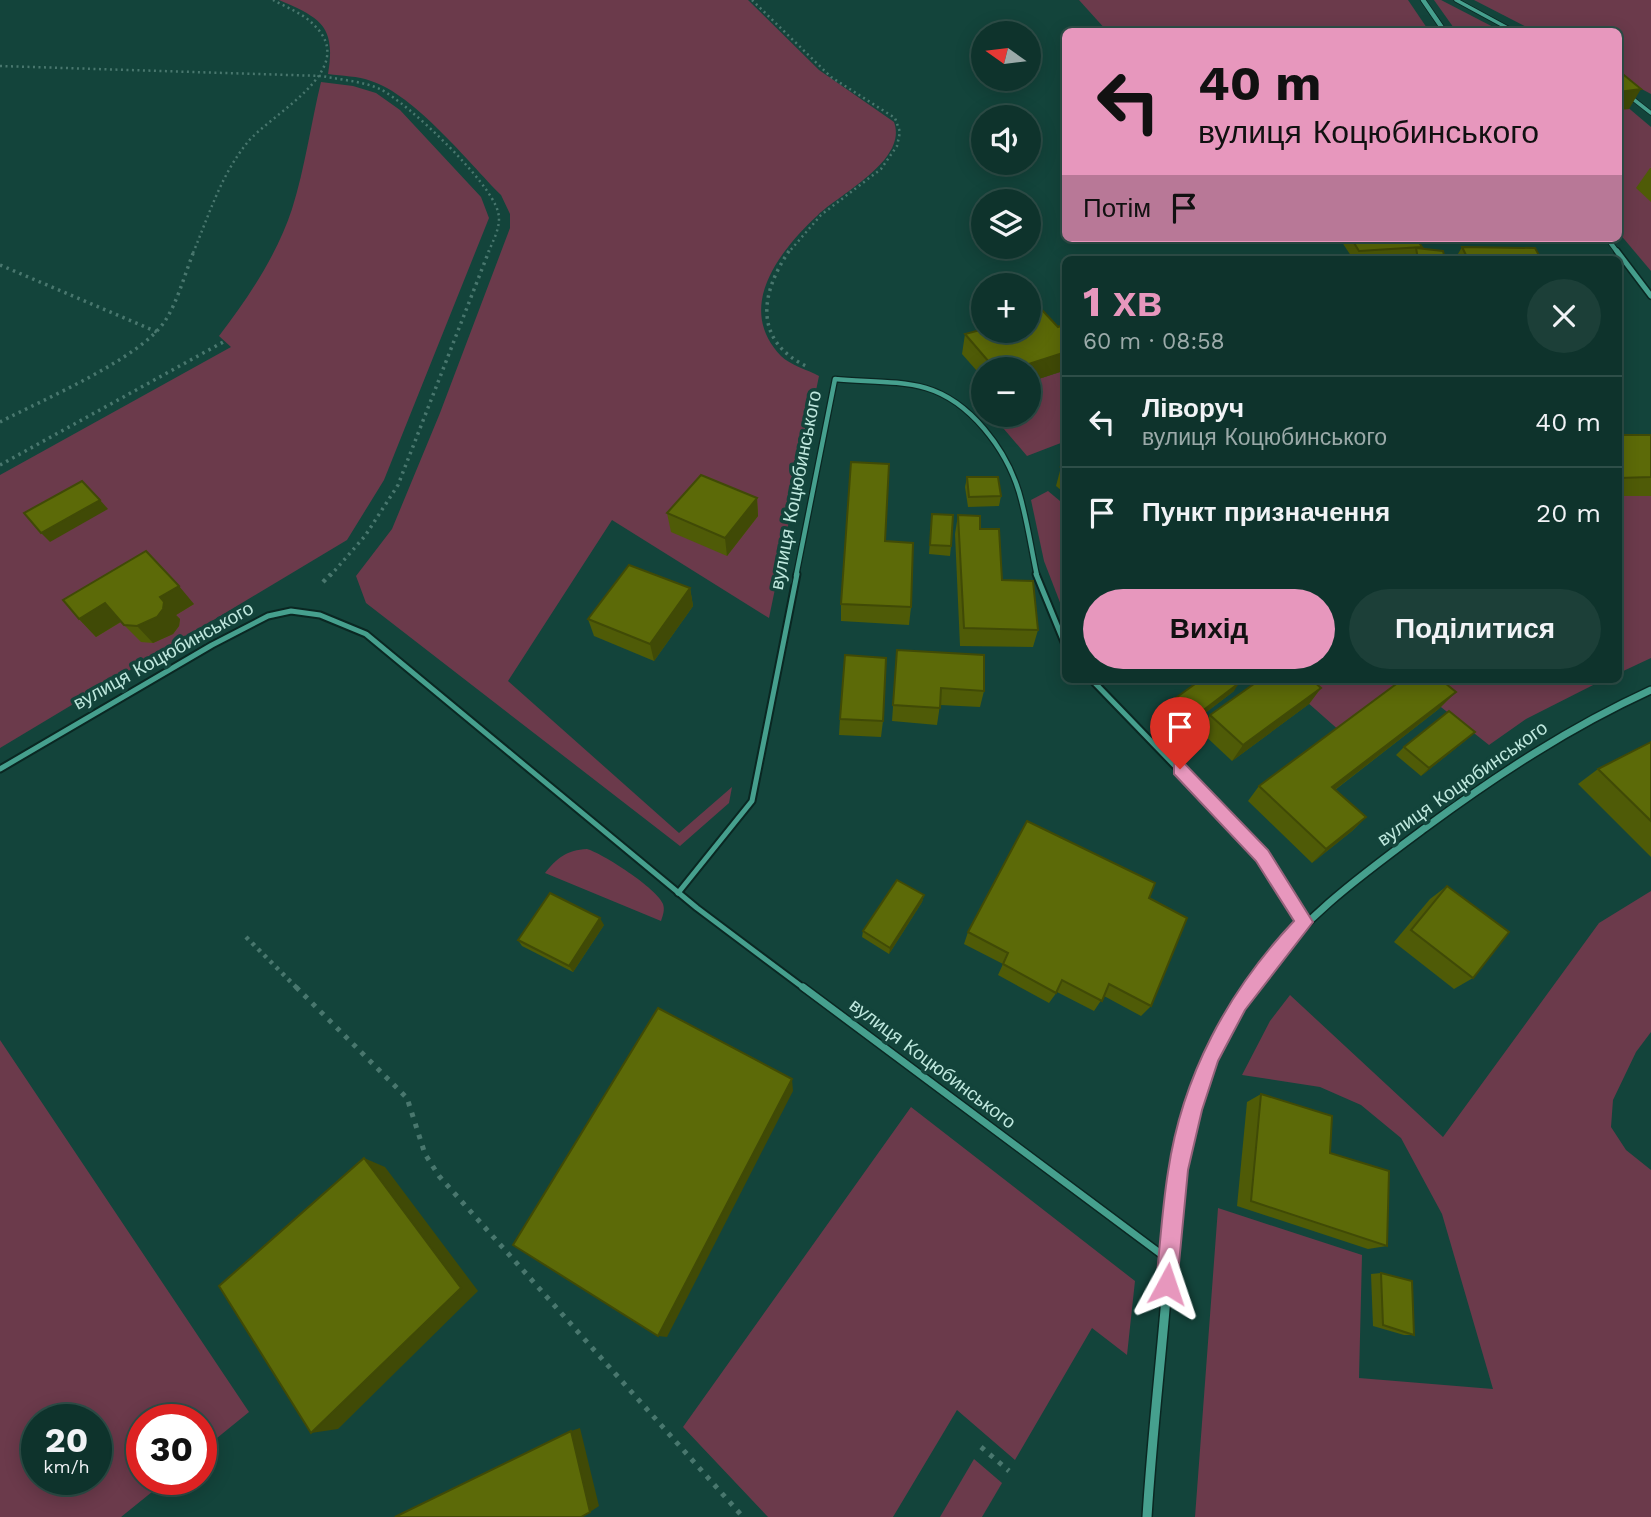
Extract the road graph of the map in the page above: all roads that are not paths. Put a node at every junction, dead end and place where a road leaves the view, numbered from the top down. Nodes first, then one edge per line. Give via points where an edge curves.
1 (1423, 0) edge
2 (1456, 0) edge
3 (1442, 28) edge
4 (1508, 28) edge
5 (1622, 90) edge
6 (1651, 113) edge
7 (1610, 242) edge
8 (1621, 256) edge
9 (1622, 258) edge
10 (1651, 296) edge
11 (835, 379) joint
12 (1062, 637) edge
13 (1095, 683) edge
14 (1651, 691) edge
15 (0, 769) edge
16 (678, 892) junction
17 (1304, 922) junction
18 (1169, 1260) junction
19 (1147, 1517) edge

1 - 3 street
2 - 4 lane
5 - 6 lane
7 - 8 street
9 - 10 street
11 - 12 lane, вулиця Коцюбинського via 925,388 957,402 974,417 1006,461 1019,491 1037,577
11 - 16 lane, вулиця Коцюбинського via 752,801
13 - 17 lane via 1262,856
14 - 17 street, вулиця Коцюбинського via 1542,744
15 - 16 lane, вулиця Коцюбинського via 240,628 291,611 320,615 366,634
16 - 18 lane, вулиця Коцюбинського
17 - 18 street, вулиця Коцюбинського via 1238,1004 1210,1057 1178,1170
18 - 19 street, вулиця Коцюбинського

